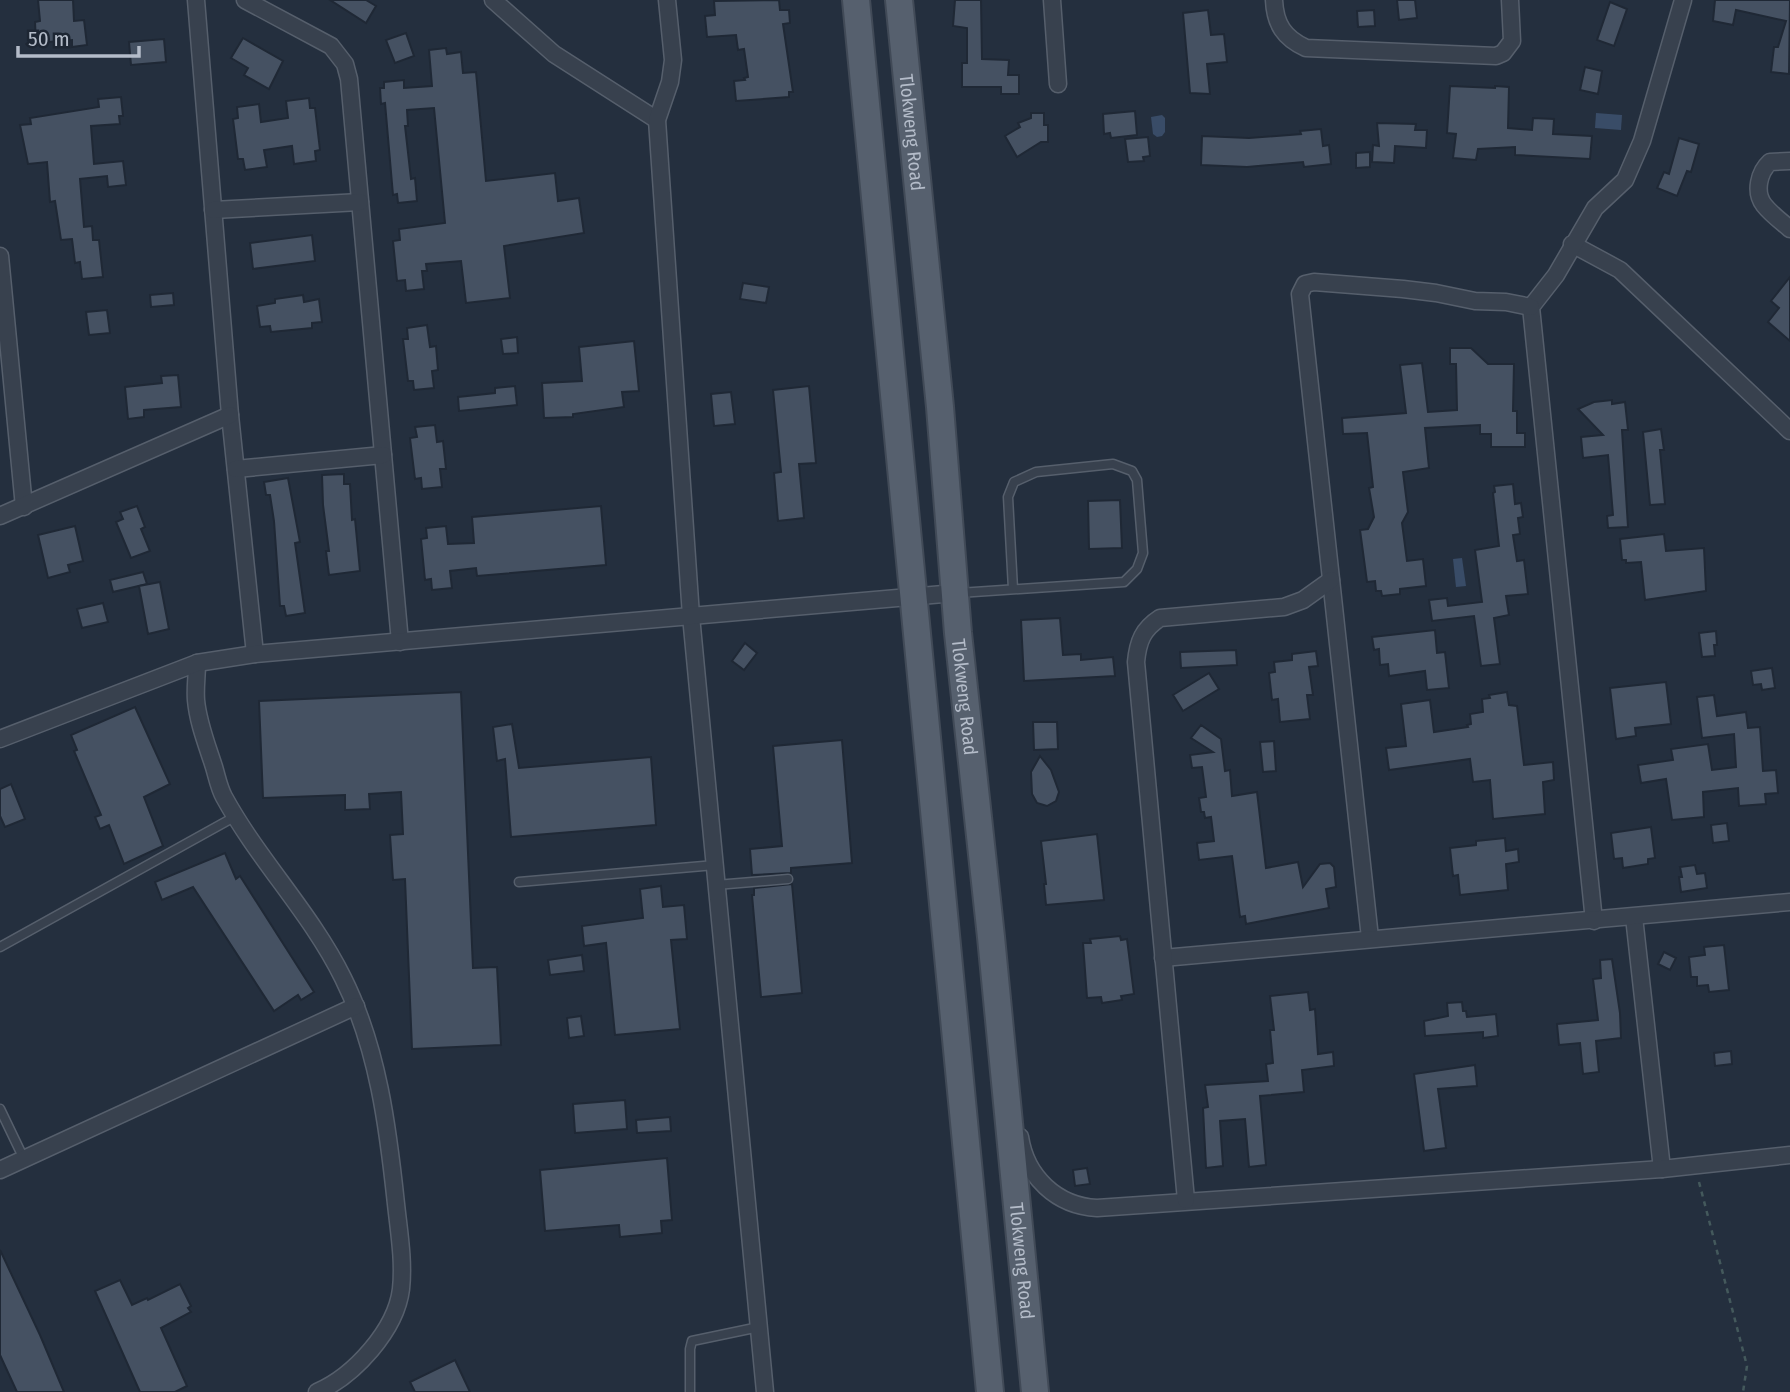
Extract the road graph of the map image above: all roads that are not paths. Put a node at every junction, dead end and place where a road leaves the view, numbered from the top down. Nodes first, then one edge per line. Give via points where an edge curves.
1 (196, 0) edge
2 (245, 0) edge
3 (493, 0) edge
4 (667, 0) edge
5 (856, 0) edge
6 (899, 0) edge
7 (1052, 0) edge
8 (1274, 0) edge
9 (1510, 0) edge
10 (1683, 0) edge
11 (1058, 84) dead end
12 (657, 120) junction
13 (1790, 161) edge
14 (360, 202) junction
15 (213, 210) junction
16 (1790, 229) edge
17 (1572, 244) junction
18 (0, 256) edge
19 (2, 293) edge
20 (1531, 307) junction
21 (230, 415) junction
22 (1790, 431) edge
23 (383, 455) junction
24 (236, 469) junction
25 (24, 507) junction
26 (0, 516) edge
27 (1331, 580) junction
28 (1013, 589) junction
29 (955, 593) junction
30 (912, 596) junction
31 (691, 616) junction
32 (400, 642) junction
33 (255, 654) junction
34 (197, 663) junction
35 (0, 739) edge
36 (237, 816) junction
37 (715, 865) junction
38 (788, 879) dead end
39 (519, 882) dead end
40 (716, 885) junction
41 (1790, 902) edge
42 (1634, 917) junction
43 (1594, 921) junction
44 (991, 937) junction
45 (1370, 938) junction
46 (0, 947) edge
47 (1163, 958) junction
48 (356, 1006) junction
49 (0, 1109) edge
50 (1790, 1155) edge
51 (24, 1159) junction
52 (1662, 1169) junction
53 (0, 1170) edge
54 (1186, 1200) junction
55 (759, 1327) junction
56 (317, 1392) edge
57 (691, 1392) edge
58 (765, 1392) edge
59 (990, 1392) edge
60 (1035, 1392) edge

1 - 15 street
2 - 14 street via 339,53 345,64
3 - 12 street via 554,54
4 - 12 street via 673,60
5 - 30 main road
6 - 29 main road, Tlokweng Road
7 - 11 street
8 - 9 street via 1282,32 1306,48 1496,57 1513,41
10 - 17 street via 1642,141 1625,180 1595,208
12 - 31 street
13 - 16 street via 1766,165 1759,192 1764,205
14 - 15 street
14 - 23 street
15 - 21 street
17 - 20 street
17 - 22 street via 1620,270
18 - 19 street
19 - 25 street
20 - 27 street via 1370,285 1305,284 1300,304
20 - 43 street
21 - 24 street
21 - 25 street
23 - 24 street
23 - 32 street
24 - 33 street
25 - 26 street
27 - 45 street
27 - 47 street via 1292,604 1160,618 1142,635 1136,662
28 - 28 lane via 1008,498 1014,482 1036,472 1113,464 1132,471 1137,480 1143,554 1124,582
28 - 29 lane
29 - 30 street
29 - 44 main road, Tlokweng Road
30 - 31 street
30 - 59 main road
31 - 32 street
31 - 37 street
32 - 33 street
33 - 34 street
34 - 35 street
34 - 36 street via 196,701 202,730 223,794
36 - 46 lane
36 - 48 street via 311,923
37 - 39 lane
37 - 40 street
38 - 40 lane
40 - 55 street
41 - 42 street
42 - 43 street
42 - 52 street
43 - 45 street
44 - 54 street via 1010,1040 1021,1142 1028,1165 1042,1185 1083,1208
44 - 60 main road, Tlokweng Road
45 - 47 street
47 - 54 street
48 - 51 street
48 - 56 street via 388,1129 401,1291 386,1331 363,1360
49 - 51 lane
50 - 52 street
51 - 53 street
52 - 54 street
55 - 57 lane via 692,1341
55 - 58 street

